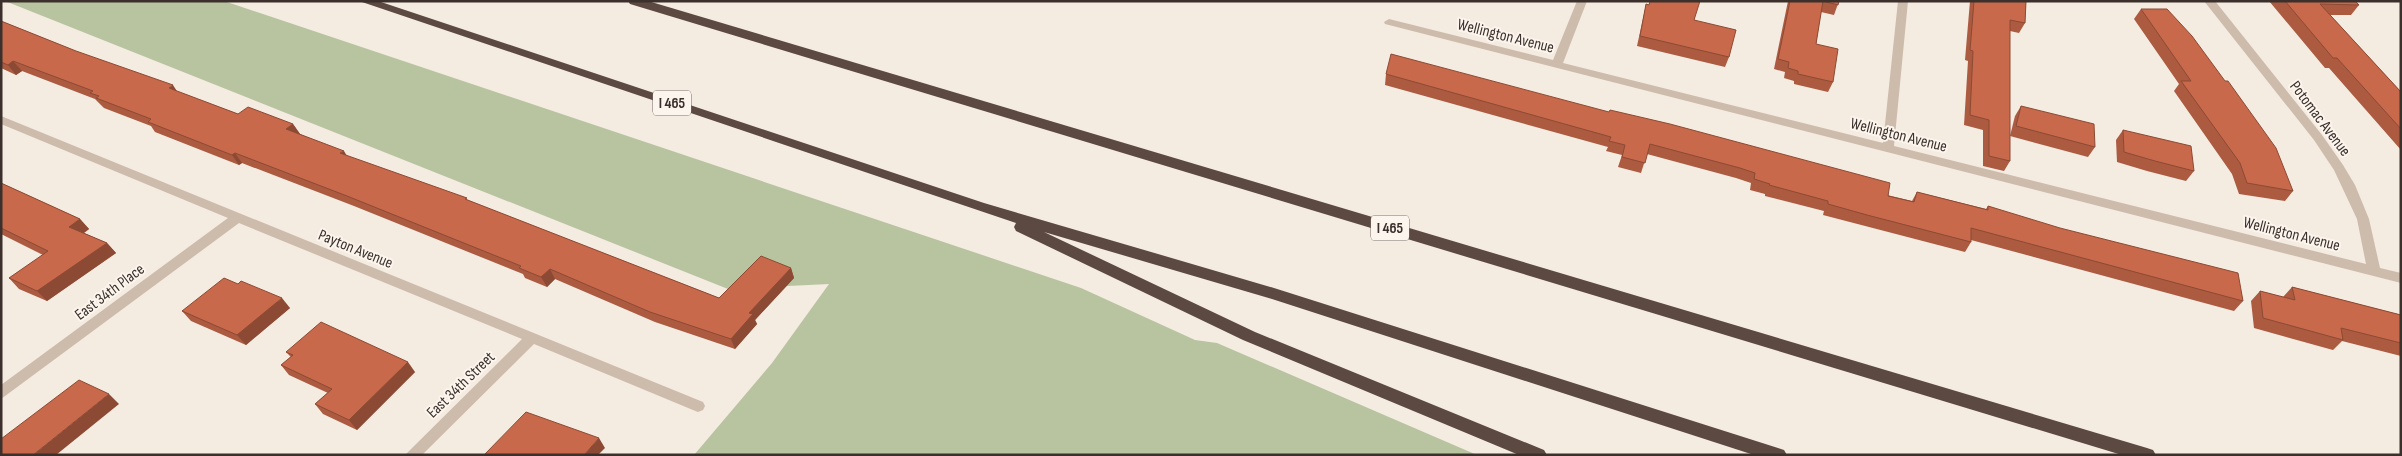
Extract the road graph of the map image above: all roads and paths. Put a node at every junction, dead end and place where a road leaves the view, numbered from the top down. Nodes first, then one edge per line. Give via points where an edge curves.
1 (365, 1) edge
2 (634, 1) edge
3 (1582, 1) edge
4 (1903, 1) edge
5 (2209, 1) edge
6 (1389, 22) dead end
7 (1557, 65) junction
8 (1, 120) edge
9 (1888, 148) junction
10 (979, 207) junction
11 (238, 217) junction
12 (2374, 271) junction
13 (2401, 278) edge
14 (532, 338) junction
15 (1, 393) edge
16 (698, 406) dead end
17 (412, 455) edge
18 (1538, 455) edge
19 (1778, 455) edge
20 (2147, 455) edge

1 - 10 highway, I 465
2 - 20 highway, I 465
3 - 7 street
4 - 9 street
5 - 12 street, Potomac Avenue via 2310,125 2338,166 2362,218 2373,253
6 - 7 street, Wellington Avenue
7 - 9 street, Wellington Avenue
8 - 11 street, Payton Avenue
9 - 12 street, Wellington Avenue
10 - 18 highway via 1249,336
10 - 19 highway, I 465 via 1274,294
11 - 14 street, Payton Avenue
11 - 15 street, East 34th Place
12 - 13 street, Wellington Avenue
14 - 16 street, Payton Avenue
14 - 17 street, East 34th Street

